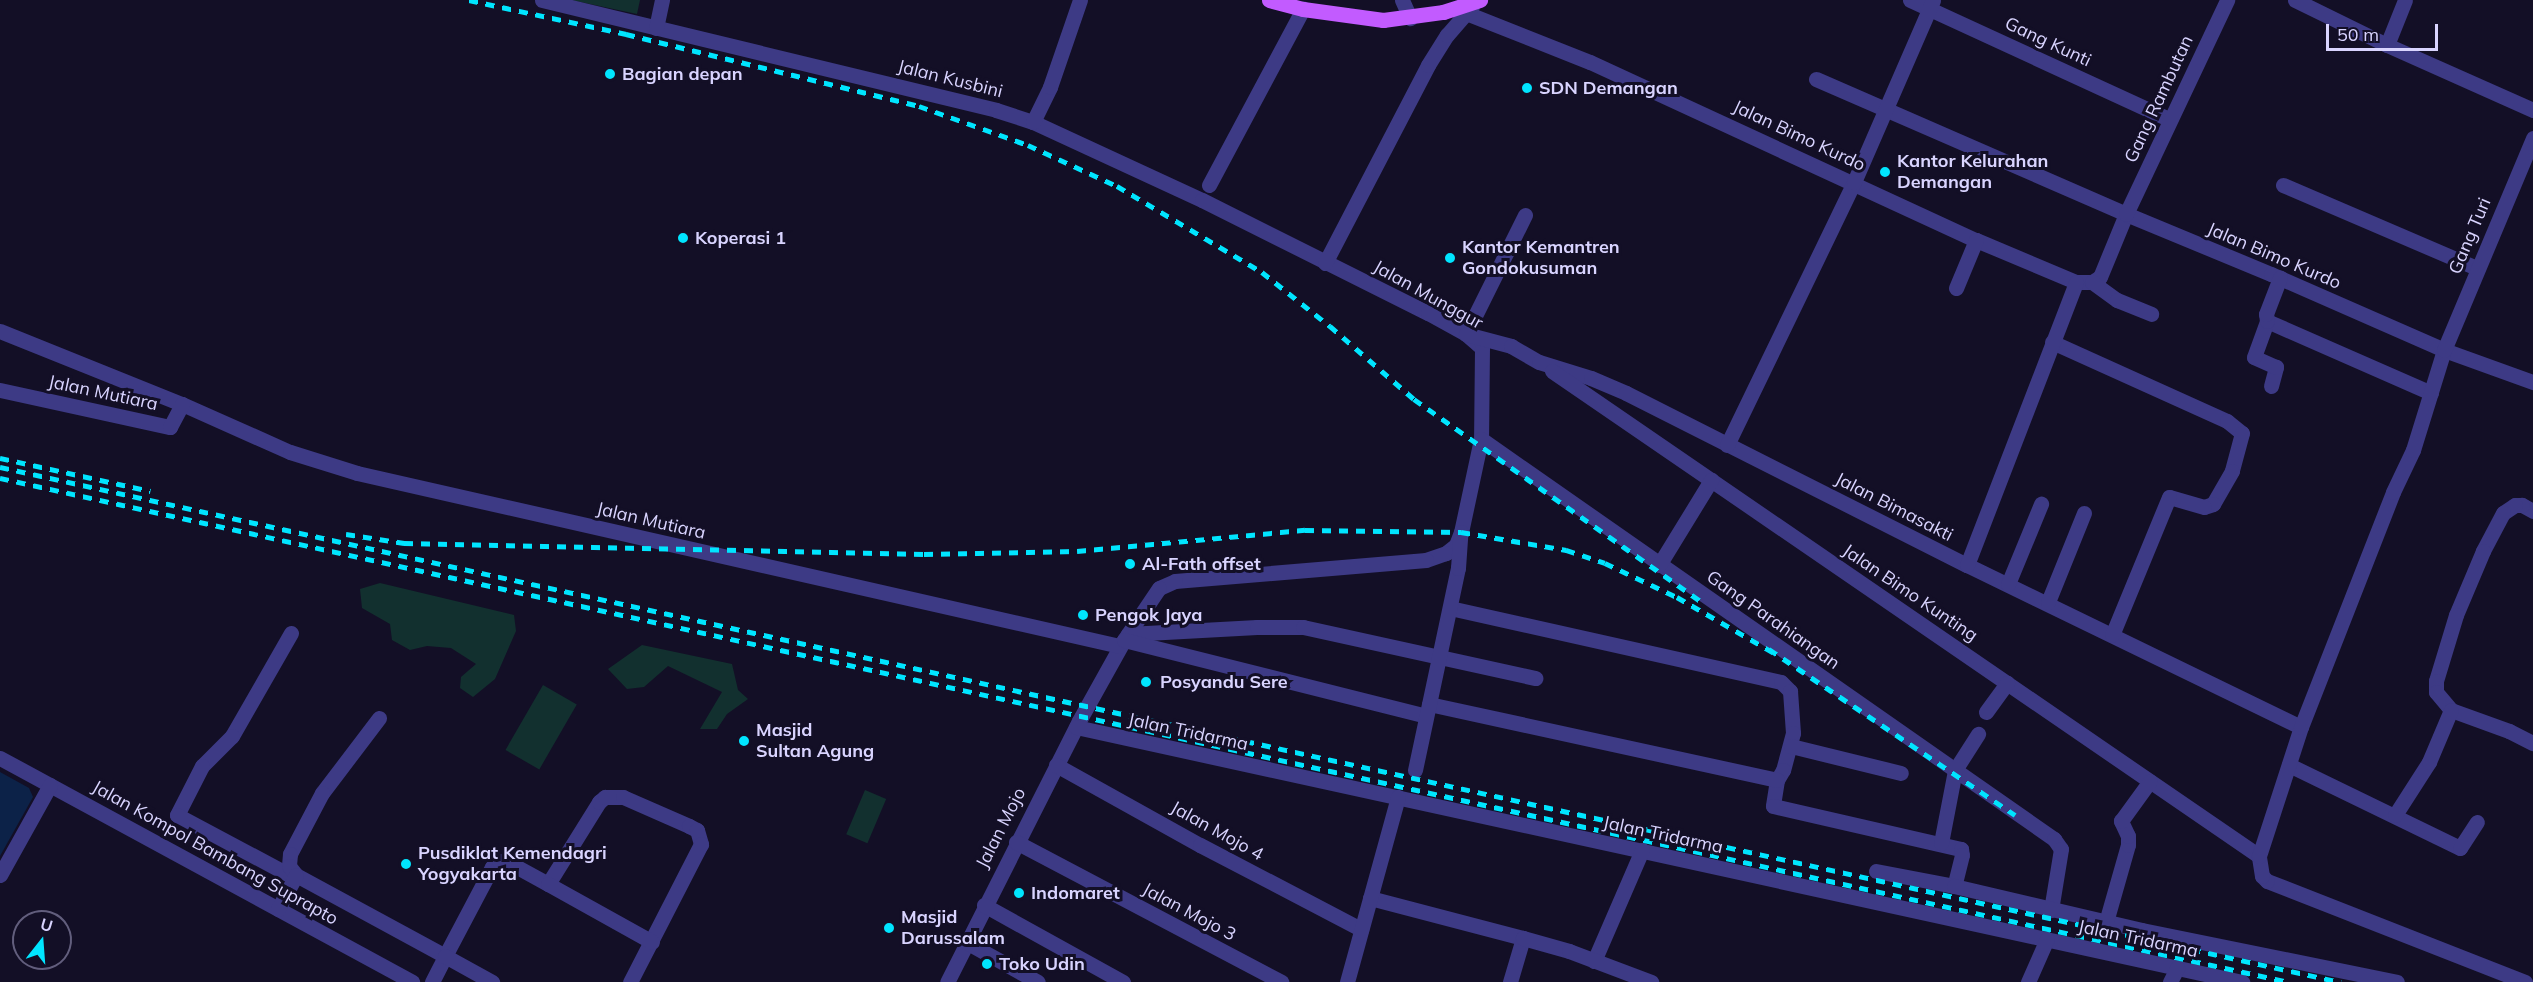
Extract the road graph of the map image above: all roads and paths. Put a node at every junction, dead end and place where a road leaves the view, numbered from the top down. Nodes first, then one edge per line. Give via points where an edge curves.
1 (542, 0) edge
2 (662, 0) edge
3 (1080, 0) edge
4 (1269, 0) edge
5 (1402, 0) edge
6 (1910, 0) edge
7 (2227, 0) edge
8 (2295, 0) edge
9 (2405, 0) edge
10 (1931, 4) edge
11 (1474, 5) edge
12 (1303, 9) junction
13 (1410, 18) junction
14 (656, 28) junction
15 (2387, 45) junction
16 (1816, 79) dead end
17 (1886, 109) junction
18 (2533, 110) edge
19 (2169, 119) junction
20 (1033, 122) junction
21 (2533, 138) edge
22 (1854, 182) junction
23 (1209, 185) dead end
24 (2283, 185) dead end
25 (2126, 214) junction
26 (1525, 215) dead end
27 (1976, 240) junction
28 (1325, 263) junction
29 (2477, 268) junction
30 (2280, 278) junction
31 (2076, 282) junction
32 (2092, 282) junction
33 (1956, 288) dead end
34 (2151, 314) dead end
35 (2267, 321) junction
36 (0, 331) edge
37 (1466, 334) junction
38 (2052, 342) junction
39 (2444, 350) junction
40 (1539, 362) junction
41 (2533, 382) edge
42 (2271, 386) dead end
43 (0, 390) edge
44 (2431, 393) junction
45 (182, 404) junction
46 (1481, 439) junction
47 (1727, 445) junction
48 (1711, 480) junction
49 (2041, 504) dead end
50 (2533, 511) edge
51 (2084, 513) dead end
52 (1460, 536) junction
53 (1659, 565) junction
54 (1967, 565) junction
55 (2008, 584) junction
56 (2048, 602) junction
57 (1450, 608) junction
58 (291, 633) dead end
59 (2112, 635) junction
60 (1124, 640) junction
61 (1438, 656) junction
62 (1535, 678) dead end
63 (2007, 683) junction
64 (1427, 710) junction
65 (2451, 710) junction
66 (1986, 712) dead end
67 (379, 718) dead end
68 (2301, 727) junction
69 (1076, 728) junction
70 (1978, 734) dead end
71 (2533, 743) edge
72 (1791, 746) junction
73 (0, 758) edge
74 (1056, 765) junction
75 (2289, 765) junction
76 (1414, 770) dead end
77 (1955, 770) junction
78 (1901, 773) dead end
79 (1777, 780) junction
80 (2150, 782) junction
81 (50, 785) junction
82 (1398, 797) junction
83 (2395, 815) junction
84 (2477, 822) dead end
85 (1016, 843) junction
86 (1941, 843) junction
87 (1642, 850) junction
88 (2259, 856) junction
89 (1876, 871) dead end
90 (0, 875) edge
91 (295, 876) junction
92 (548, 884) junction
93 (1953, 886) junction
94 (1370, 898) junction
95 (984, 905) junction
96 (278, 909) junction
97 (2051, 910) junction
98 (2106, 922) junction
99 (1360, 929) junction
100 (1523, 938) junction
101 (2047, 939) junction
102 (652, 942) junction
103 (966, 942) junction
104 (445, 956) junction
105 (1594, 961) junction
106 (2177, 968) junction
107 (412, 982) edge
108 (432, 982) edge
109 (492, 982) edge
110 (630, 982) edge
111 (947, 982) edge
112 (1038, 982) edge
113 (1123, 982) edge
114 (1281, 982) edge
115 (1347, 982) edge
116 (1510, 982) edge
117 (1651, 982) edge
118 (2028, 982) edge
119 (2170, 982) edge
120 (2242, 982) edge
121 (2397, 982) edge
122 (2525, 982) edge

1 - 14 street, Jalan Kusbini
2 - 14 street
3 - 20 street via 1050,87
4 - 12 main road
5 - 13 street
6 - 10 street, Gang Kunti
7 - 19 street, Gang Rambutan
8 - 15 street
9 - 15 street
10 - 17 street
10 - 19 street, Gang Kunti
11 - 13 main road
11 - 22 street, Jalan Bimo Kurdo
11 - 28 street via 1428,64
12 - 13 main road via 1383,20
12 - 23 street
14 - 20 street, Jalan Kusbini
15 - 18 street
16 - 17 street, Jalan Bimo Kurdo
17 - 22 street
17 - 25 street, Jalan Bimo Kurdo
19 - 25 street, Gang Rambutan
20 - 28 street, Jalan Kusbini via 1202,200
21 - 29 street, Gang Turi
22 - 27 street, Jalan Bimo Kurdo
22 - 47 street
24 - 29 street
25 - 30 street, Jalan Bimo Kurdo
25 - 32 street via 2100,277
26 - 37 street
27 - 31 street, Jalan Bimo Kurdo
27 - 33 street
28 - 37 street, Jalan Munggur
29 - 39 street, Gang Turi
30 - 35 street
30 - 39 street, Jalan Bimo Kurdo
31 - 32 street, Jalan Bimo Kurdo
31 - 38 street
32 - 34 street via 2117,300
35 - 42 street via 2254,357 2276,367
35 - 44 street
36 - 45 street, Jalan Mutiara
37 - 40 street, Jalan Bimasakti via 1511,346
37 - 46 street, Jalan Munggur via 1482,348
38 - 54 street
38 - 59 street via 2227,421 2242,433 2232,471 2213,504 2204,507 2169,497
39 - 41 street, Jalan Bimo Kurdo
39 - 44 street
40 - 47 street, Jalan Bimasakti via 1626,393
40 - 48 street, Jalan Bimo Kunting
43 - 45 street, Jalan Mutiara via 170,428
44 - 68 street via 2413,450
45 - 60 street, Jalan Mutiara via 290,452 357,473
46 - 52 street, Jalan Munggur
46 - 53 street, Gang Parahiangan
47 - 54 street, Jalan Bimasakti
48 - 53 street
48 - 63 street, Jalan Bimo Kunting
49 - 55 street
50 - 65 street via 2515,505 2503,513 2456,615 2436,681 2436,692
51 - 56 street
52 - 57 street, Jalan Munggur
52 - 60 street via 1446,553 1426,560 1175,581 1159,588
53 - 77 street, Gang Parahiangan
54 - 55 street, Jalan Bimasakti
55 - 56 street, Jalan Bimasakti
56 - 59 street, Jalan Bimasakti
57 - 61 street, Jalan Munggur
57 - 72 street via 1781,682 1792,700
58 - 91 street via 232,736 202,766 177,815
59 - 68 street, Jalan Bimasakti
60 - 61 street via 1285,626
60 - 64 street
60 - 69 street, Jalan Mojo
61 - 62 street
61 - 64 street, Jalan Munggur
63 - 66 street
63 - 80 street, Jalan Bimo Kunting
64 - 76 street, Jalan Munggur
64 - 79 street
65 - 71 street via 2509,730
65 - 83 street via 2429,762
67 - 91 street via 322,793 290,854 289,866
68 - 75 street
69 - 74 street, Jalan Mojo
69 - 82 street, Jalan Tridarma
70 - 77 street
72 - 78 street
72 - 79 street
73 - 81 street, Jalan Kompol Bambang Suprapto
74 - 85 street, Jalan Mojo
74 - 99 street, Jalan Mojo 4
75 - 83 street
75 - 88 street
77 - 86 street
77 - 97 street, Gang Parahiangan via 2059,843
79 - 86 street via 1773,806 1777,809
80 - 88 street, Jalan Bimo Kunting
80 - 98 street via 2121,821 2128,845
81 - 90 street
81 - 96 street, Jalan Kompol Bambang Suprapto
82 - 87 street, Jalan Tridarma
82 - 94 street
83 - 84 street via 2460,848
85 - 95 street, Jalan Mojo
85 - 114 street, Jalan Mojo 3
86 - 93 street via 1961,849
87 - 101 street, Jalan Tridarma
87 - 105 street
88 - 122 street via 2262,876 2267,881
89 - 93 street
91 - 96 street
91 - 104 street
92 - 102 street
92 - 102 street via 598,802 605,797 623,797 690,826 700,836 701,849
92 - 104 street via 499,861 492,867
93 - 97 street
94 - 99 street
94 - 100 street
95 - 103 street, Jalan Mojo
95 - 113 street
96 - 107 street, Jalan Kompol Bambang Suprapto
97 - 98 street
98 - 121 street
99 - 115 street
100 - 105 street
100 - 116 street
101 - 106 street, Jalan Tridarma
101 - 118 street
102 - 110 street
103 - 111 street, Jalan Mojo
103 - 112 street
104 - 108 street
104 - 109 street
105 - 117 street
106 - 119 street
106 - 120 street, Jalan Tridarma

